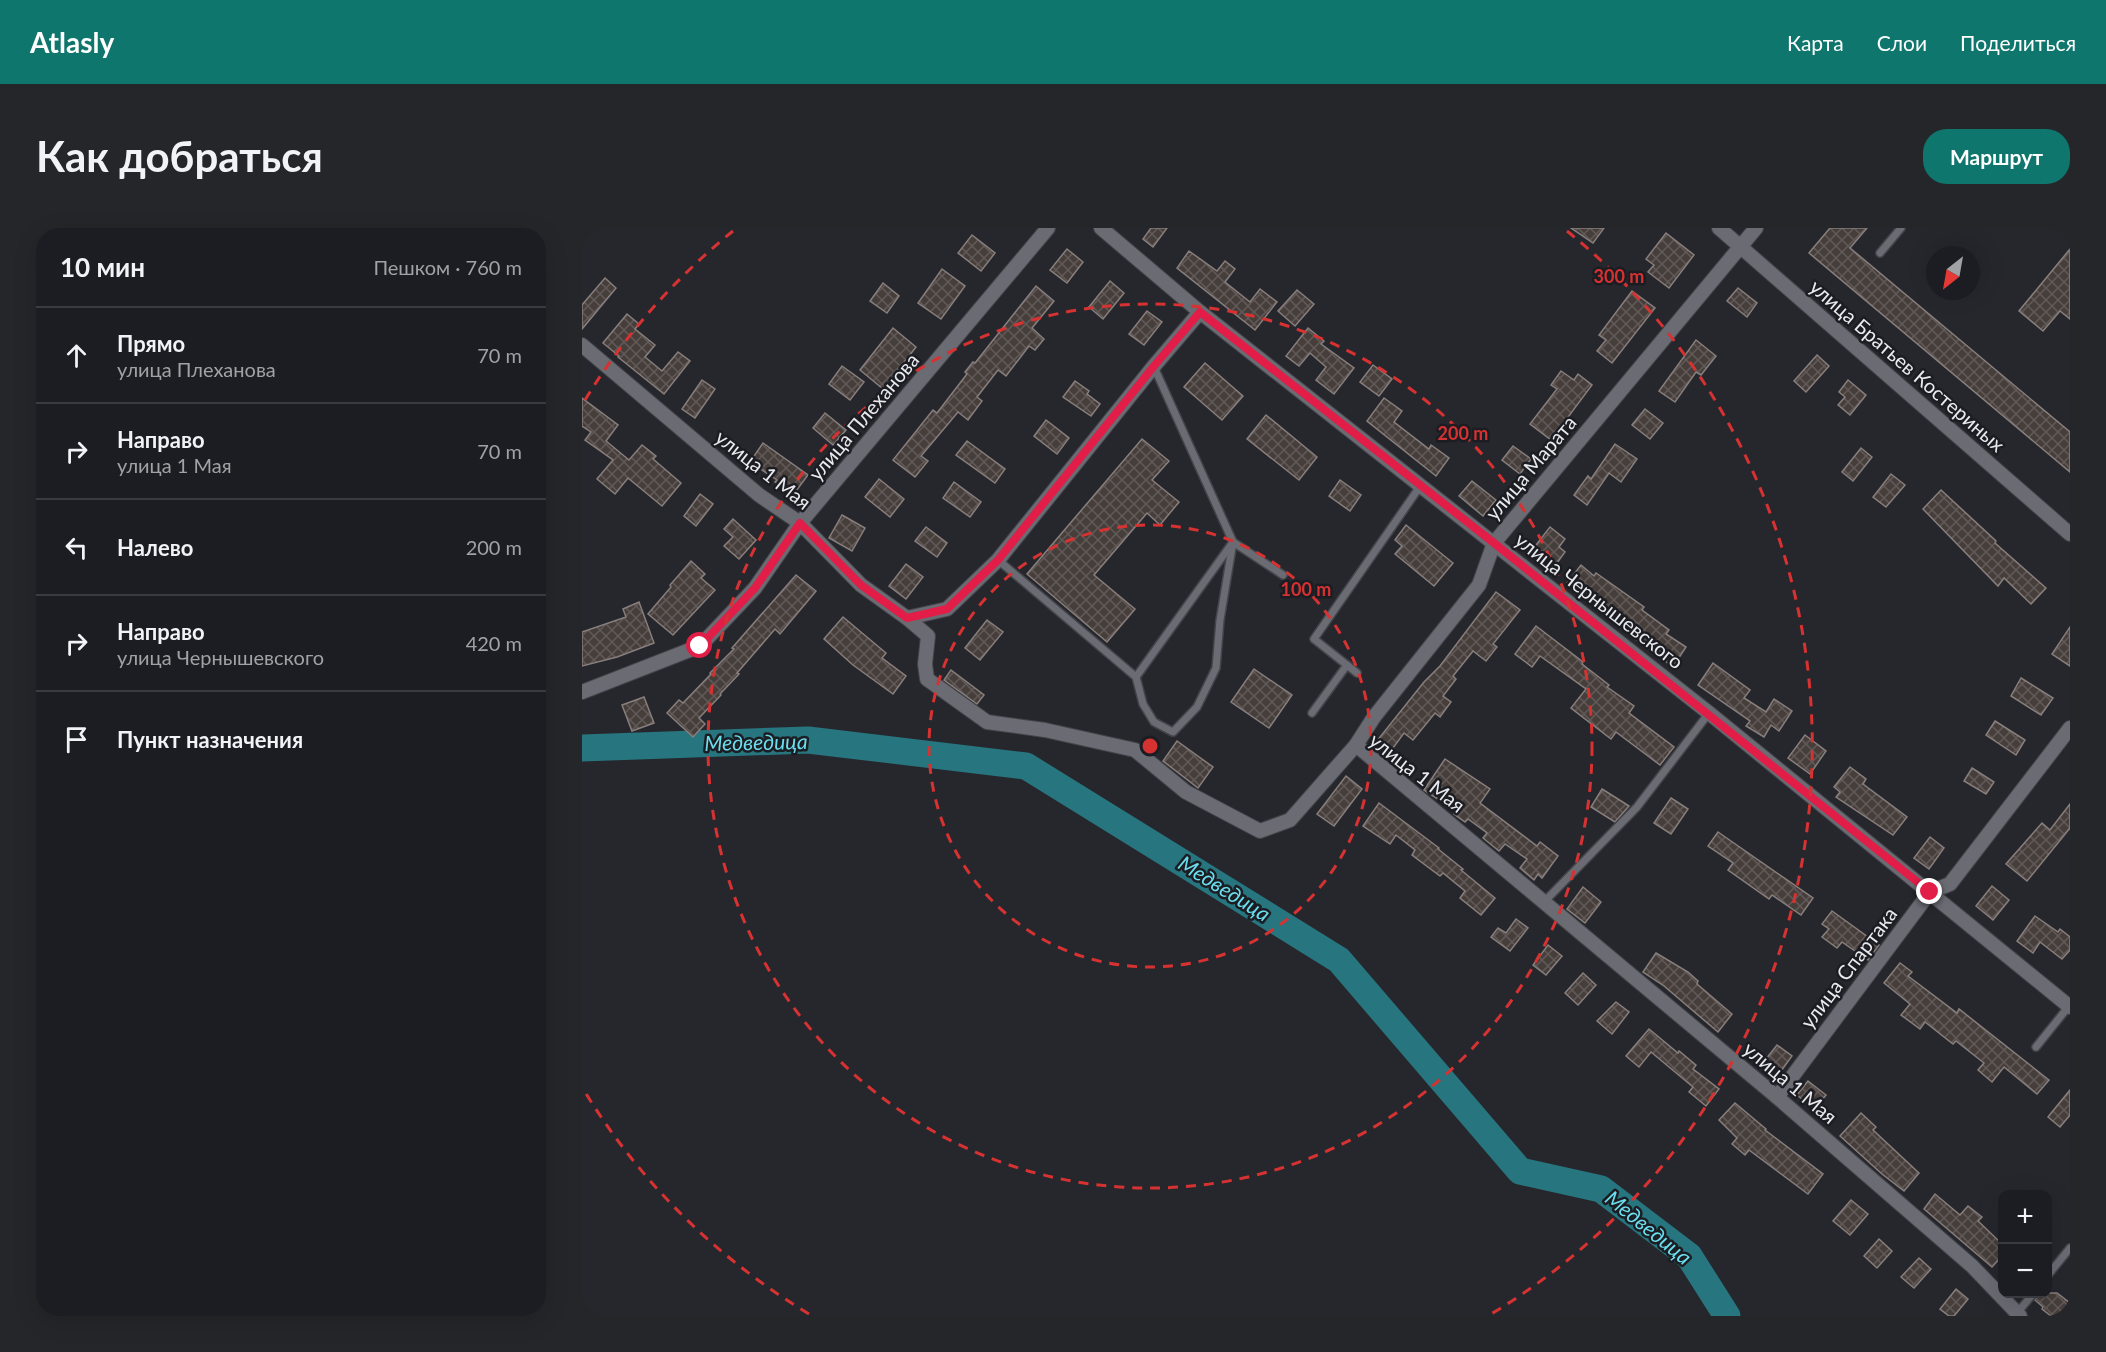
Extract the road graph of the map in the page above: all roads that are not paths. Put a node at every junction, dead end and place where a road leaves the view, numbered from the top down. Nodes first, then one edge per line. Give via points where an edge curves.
1 (1048, 228) edge
2 (1101, 228) edge
3 (1719, 228) edge
4 (1756, 228) edge
5 (1901, 228) edge
6 (1740, 246) junction
7 (1880, 254) dead end
8 (1200, 312) junction
9 (582, 345) edge
10 (1154, 366) junction
11 (1421, 485) junction
12 (800, 523) junction
13 (2070, 534) edge
14 (1233, 542) junction
15 (1494, 543) junction
16 (998, 560) junction
17 (1283, 575) dead end
18 (907, 618) junction
19 (1347, 665) junction
20 (1357, 672) dead end
21 (1136, 677) junction
22 (582, 692) edge
23 (1312, 713) dead end
24 (1709, 713) junction
25 (2070, 728) edge
26 (1356, 745) junction
27 (1930, 892) junction
28 (1543, 903) junction
29 (2069, 1006) edge
30 (2036, 1047) dead end
31 (1777, 1097) junction
32 (2070, 1248) edge
33 (2052, 1270) edge
34 (2030, 1298) edge
35 (2019, 1314) edge

1 - 12 street, улица Плеханова
2 - 8 street, улица Чернышевского
3 - 6 street, улица Братьев Костериных
4 - 6 street, улица Марата
5 - 7 lane
6 - 13 street, улица Братьев Костериных
6 - 15 street, улица Марата
8 - 10 street
8 - 11 street, улица Чернышевского
9 - 12 street, улица 1 Мая via 759,495
10 - 14 lane
10 - 16 street
11 - 15 street, улица Чернышевского
11 - 19 lane via 1314,639
12 - 18 street, улица 1 Мая via 861,585
12 - 22 street, улица Плеханова via 755,588 700,646
14 - 17 lane
14 - 21 lane
14 - 21 lane via 1216,668 1197,707 1173,732 1154,722 1143,704
15 - 24 street, улица Чернышевского
15 - 26 street, улица Марата via 1479,585
16 - 18 street via 947,609
16 - 21 lane
18 - 26 street, улица 1 Мая via 928,636 927,679 987,722 1135,750 1186,792 1260,831 1290,820
19 - 20 lane
19 - 23 lane
24 - 27 street, улица Чернышевского
24 - 28 lane via 1637,807
25 - 27 street, улица Спартака via 1950,884
26 - 28 street, улица 1 Мая
27 - 29 street, улица Чернышевского
27 - 31 street, улица Спартака
28 - 31 street, улица 1 Мая
29 - 30 lane
31 - 35 street, улица 1 Мая via 1972,1266
32 - 33 lane
34 - 35 lane

